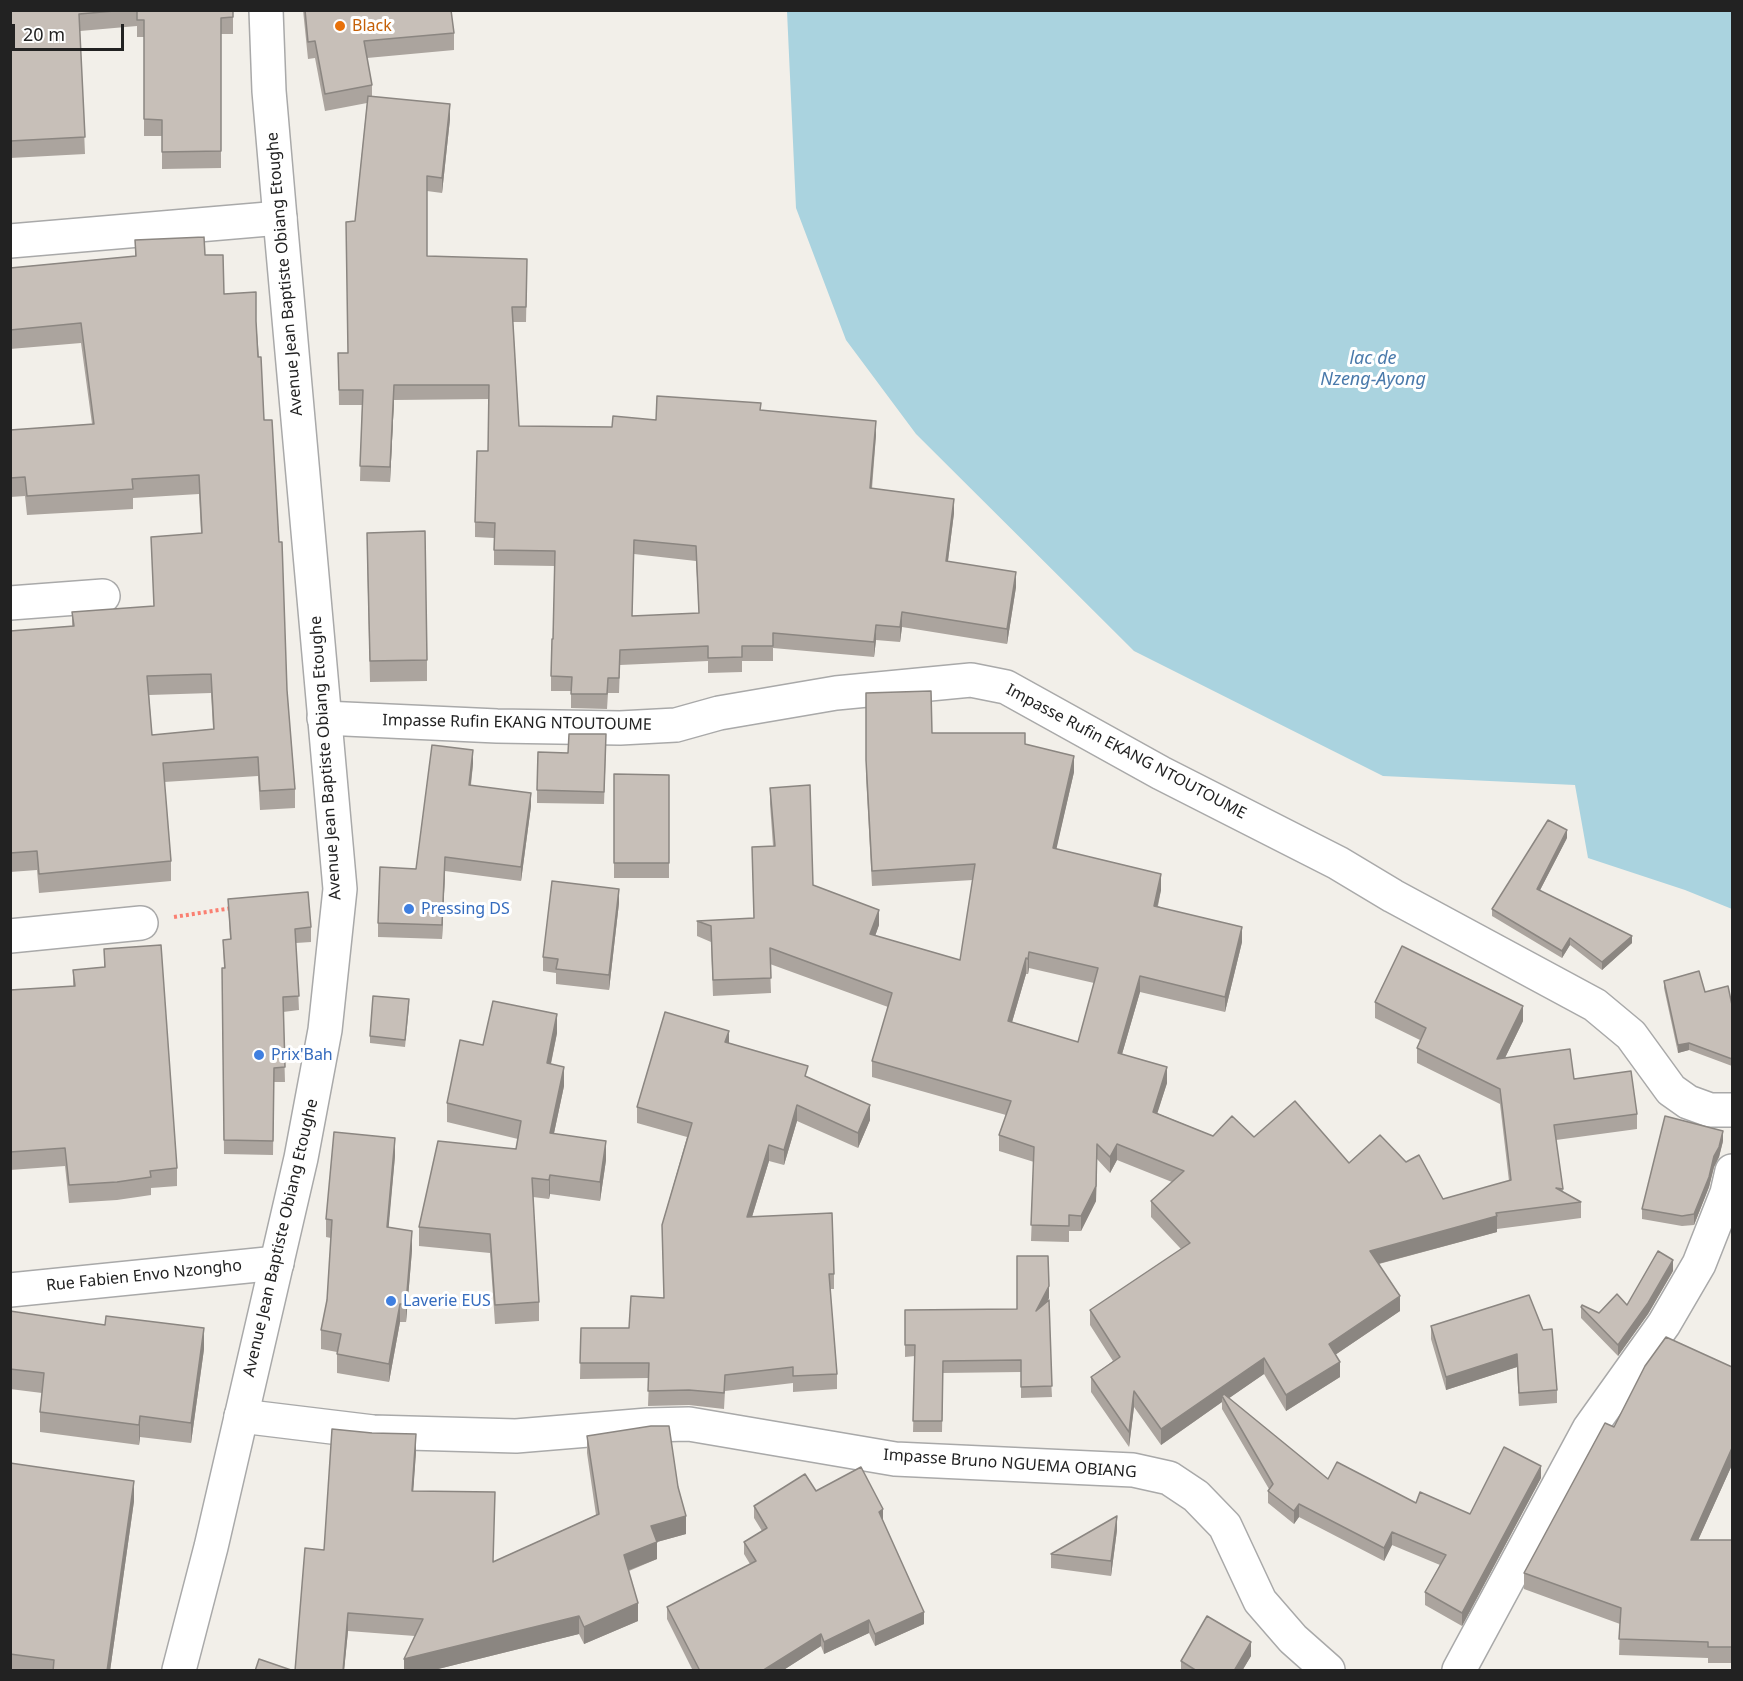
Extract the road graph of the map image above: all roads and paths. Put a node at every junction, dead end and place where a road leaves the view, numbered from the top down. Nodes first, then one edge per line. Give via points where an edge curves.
1 (266, 10) edge
2 (280, 218) junction
3 (10, 241) edge
4 (103, 596) dead end
5 (10, 603) edge
6 (324, 718) junction
7 (234, 907) edge
8 (141, 923) joint
9 (10, 936) edge
10 (1732, 1110) edge
11 (1732, 1172) edge
12 (277, 1263) junction
13 (10, 1290) edge
14 (241, 1416) junction
15 (179, 1671) edge
16 (1328, 1671) edge
17 (1459, 1671) edge

1 - 2 street, Avenue Jean Baptiste Obiang Etoughe
2 - 3 street
2 - 6 street, Avenue Jean Baptiste Obiang Etoughe
4 - 5 street
6 - 10 street, Impasse Rufin EKANG NTOUTOUME via 620,728 676,725 719,713 836,693 971,680 1006,687 1595,1005 1631,1035 1671,1090 1710,1110
6 - 12 street, Avenue Jean Baptiste Obiang Etoughe via 339,890 325,1030
7 - 8 path
8 - 9 street
11 - 17 street via 1700,1264 1664,1324 1589,1429
12 - 13 street, Rue Fabien Envo Nzongho
12 - 14 street, Avenue Jean Baptiste Obiang Etoughe
14 - 15 street, Avenue Jean Baptiste Obiang Etoughe
14 - 16 street, Impasse Bruno NGUEMA OBIANG via 373,1432 505,1436 689,1424 895,1459 1133,1470 1169,1478 1196,1496 1225,1526 1260,1601 1293,1640

